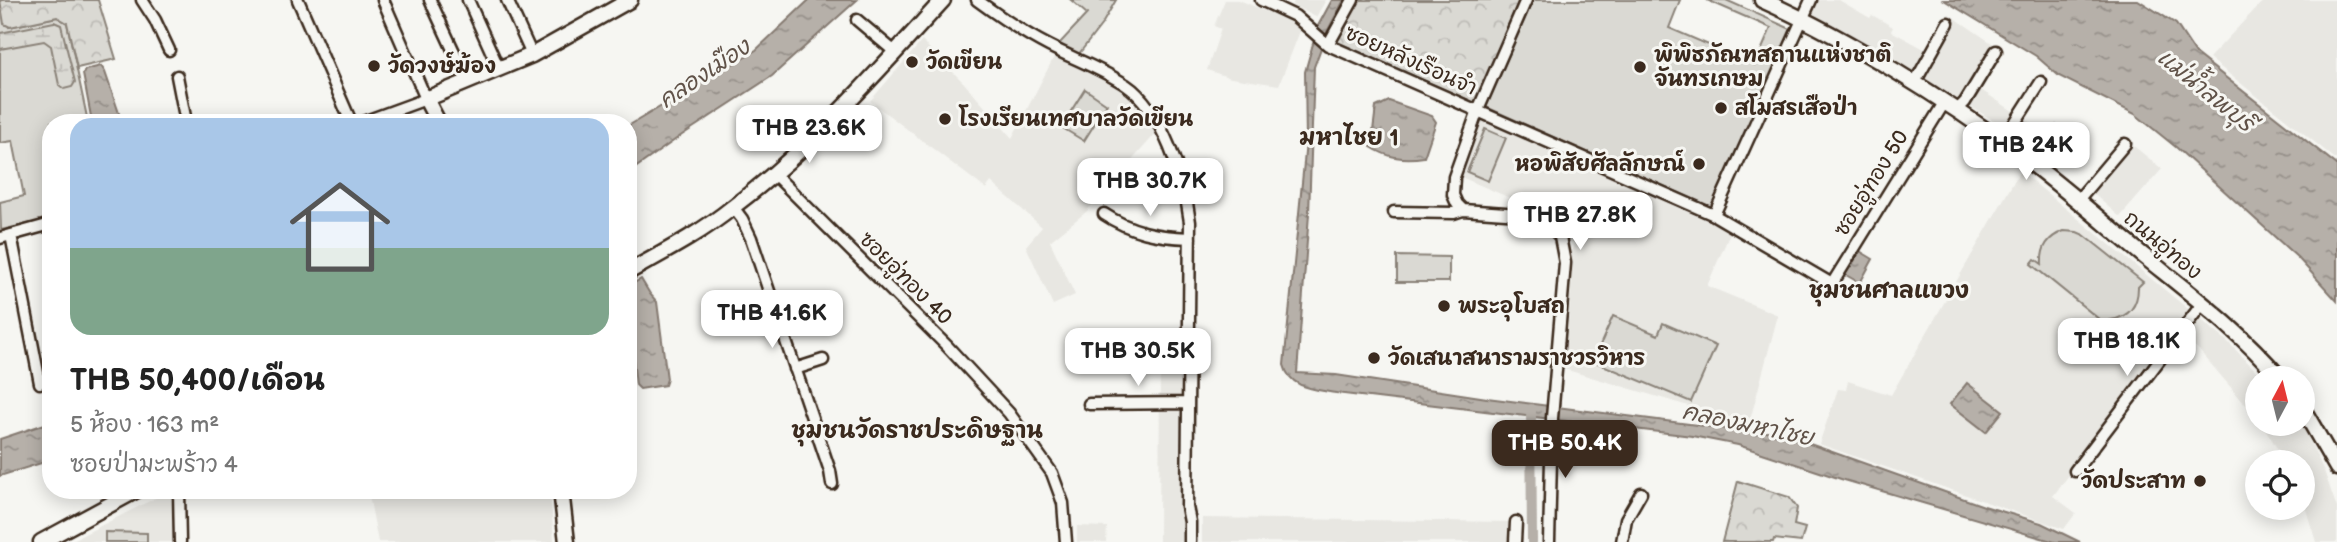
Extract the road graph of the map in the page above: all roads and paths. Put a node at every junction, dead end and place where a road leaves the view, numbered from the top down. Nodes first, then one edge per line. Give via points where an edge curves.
1 (142, 0) edge
2 (298, 0) edge
3 (383, 0) edge
4 (430, 0) edge
5 (468, 0) edge
6 (508, 0) edge
7 (630, 0) edge
8 (943, 0) edge
9 (977, 0) edge
10 (1261, 0) edge
11 (1353, 0) edge
12 (1526, 0) edge
13 (1762, 0) edge
14 (1811, 0) edge
15 (1284, 5) edge
16 (1803, 18) junction
17 (858, 20) dead end
18 (1948, 23) dead end
19 (1326, 43) junction
20 (169, 50) dead end
21 (895, 51) junction
22 (1996, 51) dead end
23 (532, 55) junction
24 (499, 69) junction
25 (177, 76) dead end
26 (468, 82) junction
27 (2041, 82) dead end
28 (1914, 84) junction
29 (426, 99) junction
30 (1944, 103) junction
31 (1478, 110) junction
32 (1956, 111) junction
33 (184, 114) edge
34 (348, 114) edge
35 (385, 114) edge
36 (434, 114) edge
37 (2002, 143) junction
38 (2125, 144) dead end
39 (774, 174) junction
40 (2077, 201) junction
41 (733, 207) junction
42 (1463, 210) junction
43 (1394, 212) dead end
44 (1104, 214) dead end
45 (1714, 215) junction
46 (42, 227) edge
47 (5, 237) edge
48 (1190, 238) junction
49 (637, 267) edge
50 (1832, 284) joint
51 (2202, 304) junction
52 (823, 360) dead end
53 (2270, 366) edge
54 (795, 369) junction
55 (40, 383) dead end
56 (1188, 403) junction
57 (1088, 404) dead end
58 (2315, 430) edge
59 (2337, 468) edge
60 (2075, 471) dead end
61 (832, 484) dead end
62 (1641, 493) dead end
63 (120, 499) edge
64 (179, 499) edge
65 (562, 499) edge
66 (1516, 522) dead end
67 (41, 542) edge
68 (180, 542) edge
69 (567, 542) edge
70 (1066, 542) edge
71 (1190, 542) edge
72 (1515, 542) edge
73 (1549, 542) edge
74 (1622, 542) edge

1 - 20 street
2 - 34 street
3 - 29 street
4 - 26 street
5 - 24 street
6 - 23 street
7 - 23 main road
8 - 21 main road
9 - 48 street via 1046,45 1128,86 1146,106 1175,157 1186,195
10 - 15 street, ซอยหลังเรือนจำ
11 - 19 street
12 - 31 street
13 - 16 main road, ถนนอู่ทอง
14 - 16 street
15 - 19 street, ซอยหลังเรือนจำ
16 - 28 main road, ถนนอู่ทอง
16 - 45 street
17 - 21 street
18 - 28 street
19 - 31 street, ซอยหลังเรือนจำ
21 - 39 main road
22 - 32 street
23 - 24 main road
24 - 26 main road
25 - 33 street
26 - 29 main road
27 - 37 street
28 - 30 main road, ถนนอู่ทอง
29 - 35 street
29 - 36 main road
30 - 32 main road, ถนนอู่ทอง
30 - 50 street, ซอยอู่ทอง 50
31 - 42 street via 1452,188
31 - 45 street, ซอยหลังเรือนจำ
32 - 37 main road, ถนนอู่ทอง
37 - 40 main road, ถนนอู่ทอง
38 - 40 street
39 - 41 main road
39 - 70 street, ซอยอู่ทอง 40 via 1009,413 1052,473 1063,503
40 - 51 main road, ถนนอู่ทอง
41 - 49 main road
41 - 54 street via 751,238
42 - 43 street
42 - 73 street via 1534,215 1545,219 1560,237 1565,263 1552,418
44 - 48 street via 1139,231
45 - 50 street, ซอยหลังเรือนจำ
46 - 47 street
47 - 55 street
48 - 56 street
51 - 53 main road, ถนนอู่ทอง
51 - 60 street
52 - 54 street
54 - 61 street
56 - 57 street
56 - 71 street
58 - 59 main road
62 - 74 street via 1626,519
63 - 67 main road
64 - 68 street
65 - 69 main road
66 - 72 street

